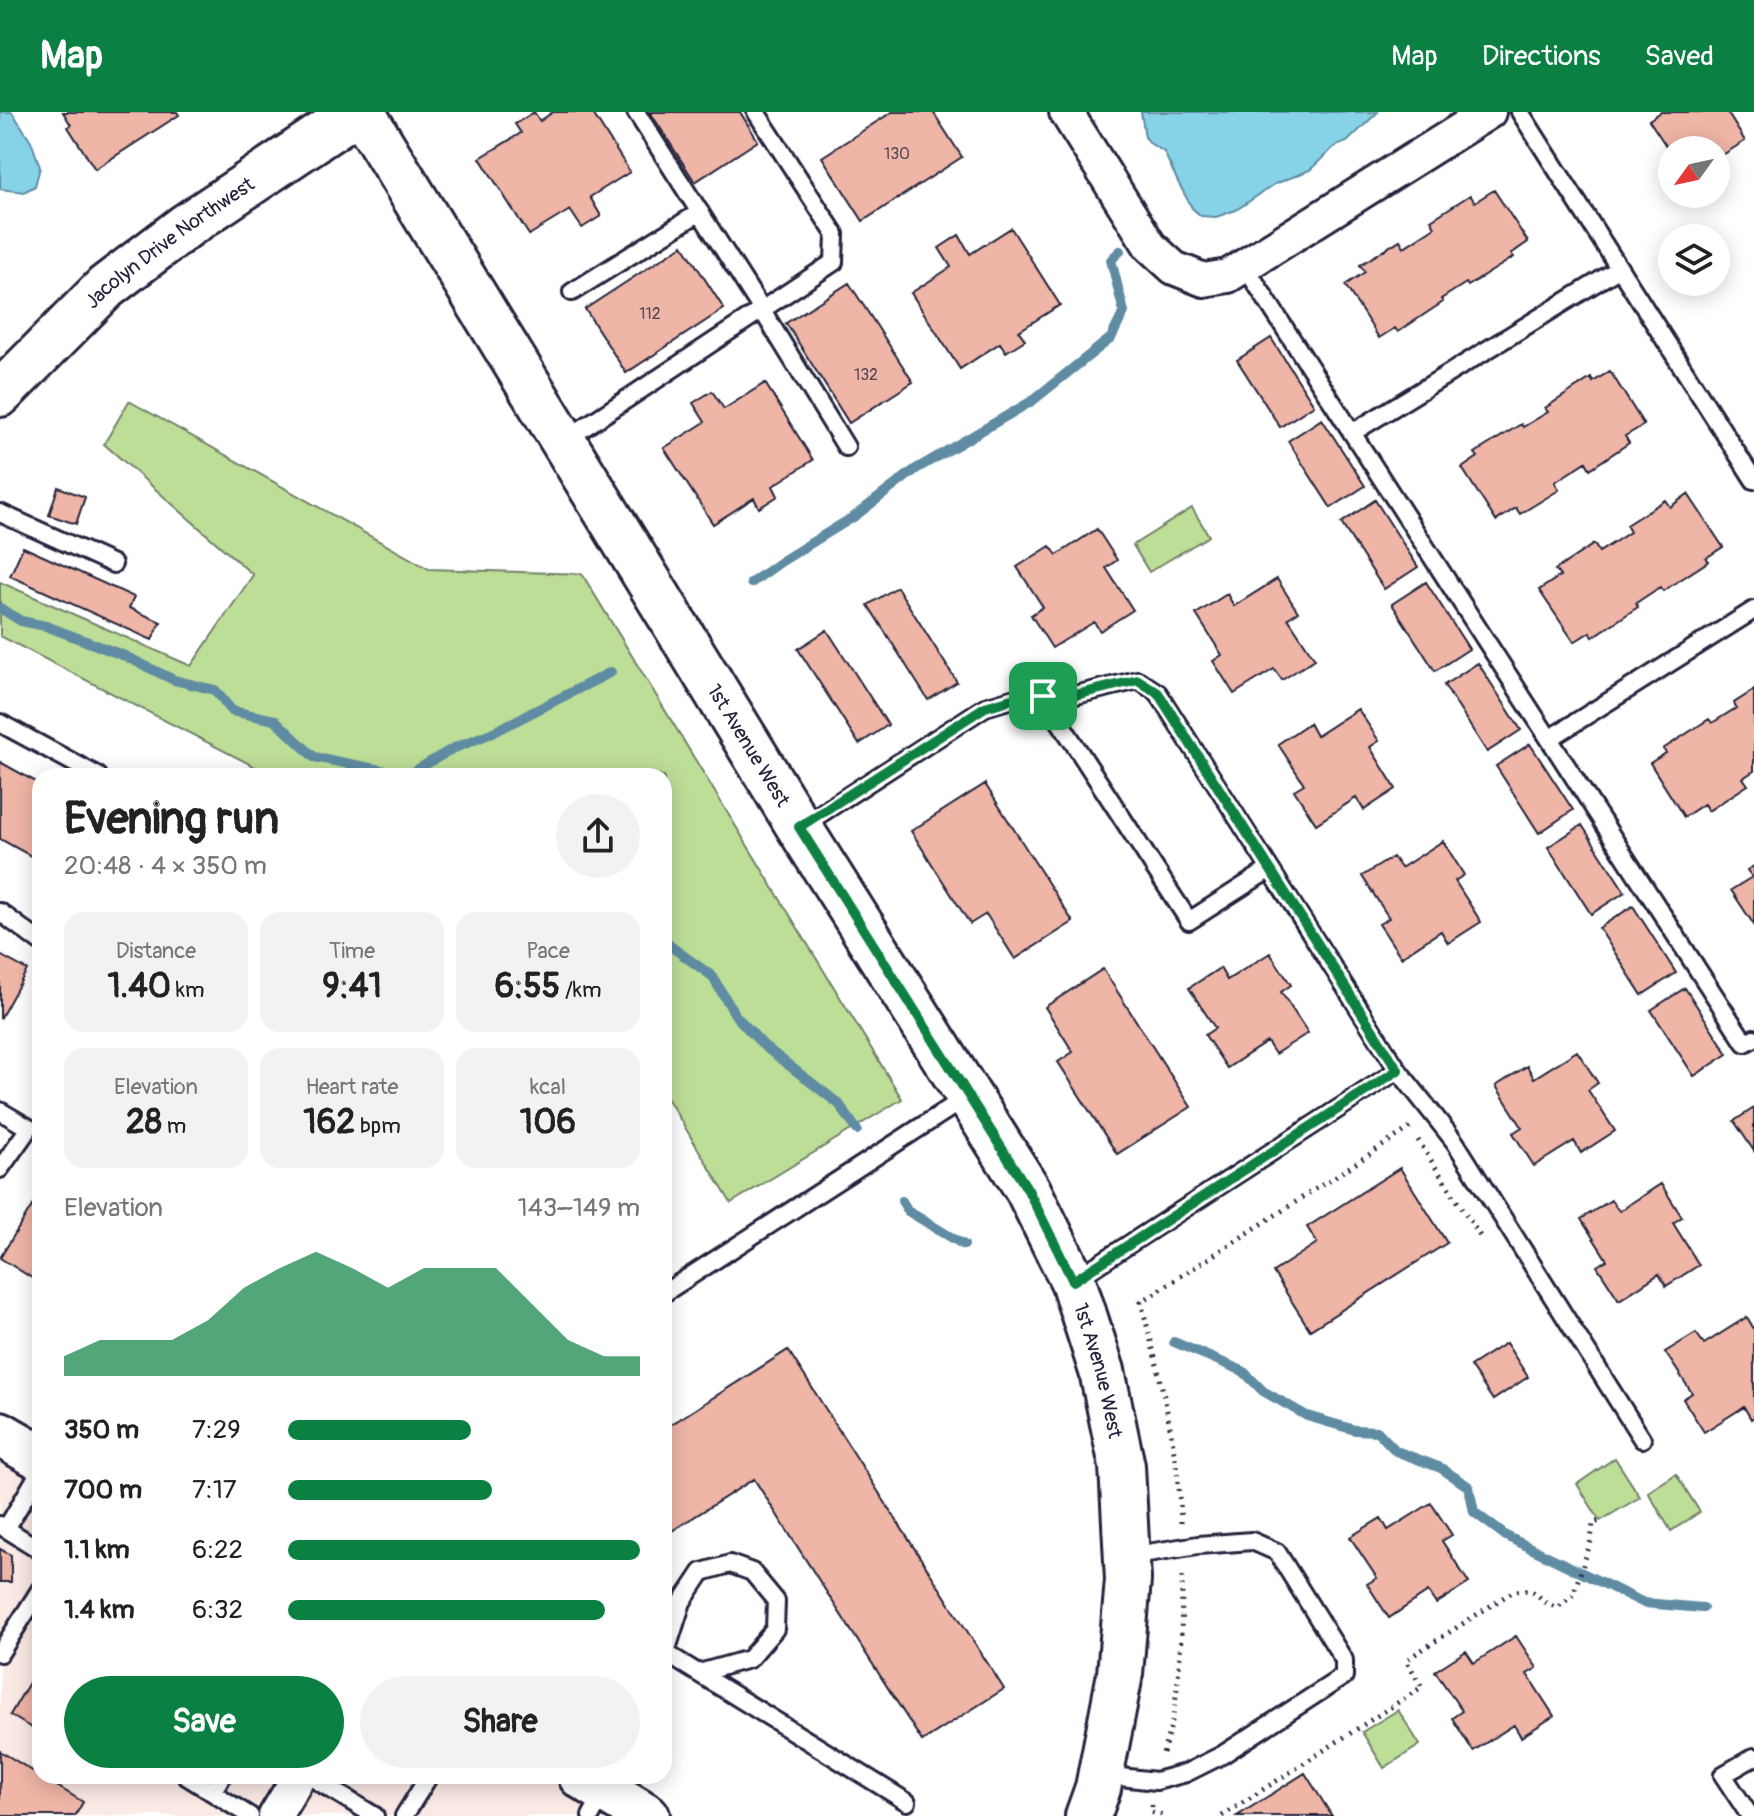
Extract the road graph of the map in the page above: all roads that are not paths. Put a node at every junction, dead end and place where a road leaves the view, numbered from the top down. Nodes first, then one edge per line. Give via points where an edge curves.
1 (356, 112) edge
2 (362, 112) edge
3 (636, 112) edge
4 (756, 112) edge
5 (1066, 112) edge
6 (1489, 112) edge
7 (1520, 112) edge
8 (700, 212) junction
9 (1244, 265) junction
10 (1620, 268) junction
11 (572, 292) dead end
12 (762, 310) junction
13 (0, 394) edge
14 (1352, 433) junction
15 (563, 441) junction
16 (846, 447) dead end
17 (1754, 480) edge
18 (0, 513) edge
19 (113, 564) dead end
20 (1754, 610) edge
21 (1043, 696) junction
22 (0, 723) edge
23 (1549, 739) junction
24 (83, 768) edge
25 (799, 827) junction
26 (1270, 869) junction
27 (0, 912) edge
28 (32, 936) edge
29 (1754, 1038) edge
30 (1398, 1070) junction
31 (968, 1096) junction
32 (0, 1111) edge
33 (0, 1169) edge
34 (1073, 1281) junction
35 (672, 1282) edge
36 (0, 1434) edge
37 (1642, 1439) dead end
38 (32, 1452) edge
39 (32, 1483) edge
40 (3, 1527) edge
41 (32, 1545) edge
42 (1127, 1557) junction
43 (32, 1603) edge
44 (672, 1631) edge
45 (0, 1653) edge
46 (672, 1656) edge
47 (699, 1673) junction
48 (1754, 1757) edge
49 (1101, 1774) junction
50 (199, 1784) edge
51 (217, 1784) edge
52 (294, 1784) edge
53 (322, 1784) edge
54 (424, 1784) edge
55 (212, 1792) junction
56 (592, 1794) edge
57 (907, 1802) dead end
58 (250, 1816) edge
59 (275, 1816) edge
60 (375, 1816) edge
61 (404, 1816) edge
62 (647, 1816) edge
63 (1088, 1816) edge
64 (1750, 1816) edge

1 - 13 street, Jacolyn Drive Northwest via 186,226 106,287
2 - 15 street, 1st Avenue West
3 - 8 lane
4 - 12 lane via 835,234 834,262
5 - 9 street via 1150,246 1174,268 1204,280 1228,276
6 - 9 street
7 - 10 lane
8 - 11 lane
8 - 12 lane
9 - 14 lane
10 - 14 lane
10 - 17 lane
12 - 15 lane
12 - 16 lane
14 - 23 lane
15 - 25 street, 1st Avenue West
18 - 19 lane
20 - 23 lane
21 - 25 lane via 985,707
21 - 26 lane via 1067,697 1138,680 1158,693
21 - 26 lane via 1189,921
22 - 24 lane
23 - 29 lane via 1745,1043
25 - 31 street, 1st Avenue West
26 - 30 lane
27 - 28 lane
30 - 34 lane
30 - 37 lane via 1455,1142
31 - 34 street, 1st Avenue West via 1028,1190
31 - 35 lane
32 - 33 lane via 29,1128
34 - 42 street, 1st Avenue West via 1102,1371 1122,1466
36 - 38 street
39 - 40 lane
40 - 41 lane
42 - 49 street, 1st Avenue West via 1120,1674
42 - 49 lane via 1252,1541 1277,1552 1344,1660 1344,1676 1186,1773 1156,1781
43 - 45 lane
44 - 47 lane via 682,1602 702,1572 730,1564 752,1572 776,1601 775,1629 749,1659
46 - 47 lane
47 - 57 lane
48 - 64 lane via 1723,1775
49 - 63 street, 1st Avenue West
50 - 55 lane
51 - 55 lane
52 - 59 street
53 - 60 lane
54 - 61 lane
55 - 58 lane
56 - 62 street

